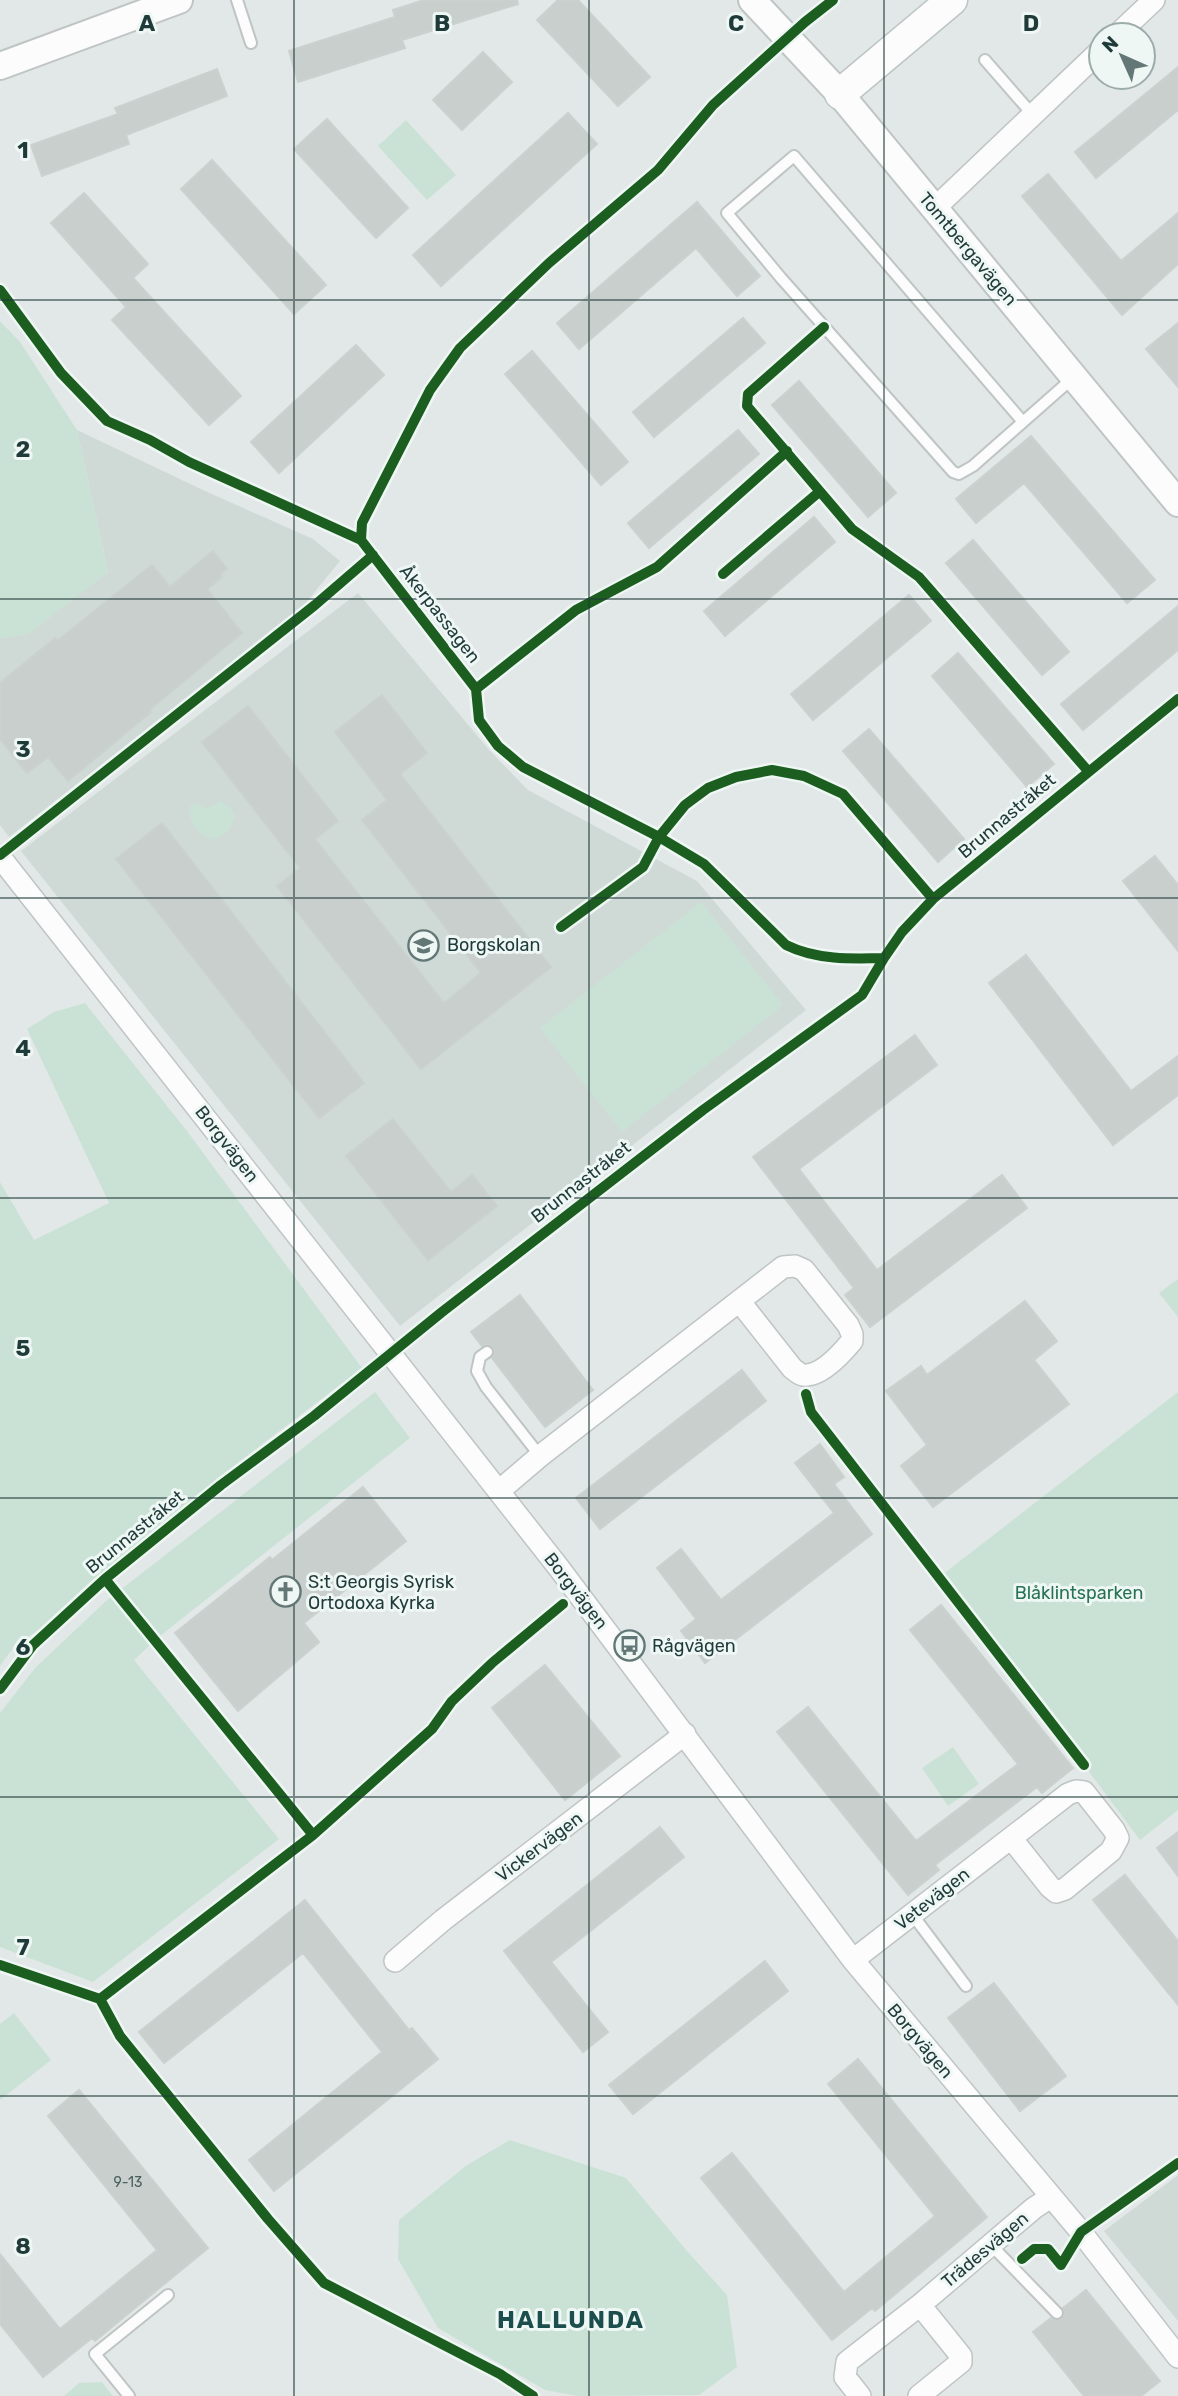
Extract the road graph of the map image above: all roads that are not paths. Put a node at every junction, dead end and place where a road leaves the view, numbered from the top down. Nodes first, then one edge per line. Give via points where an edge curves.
1 (178, 0) edge
2 (237, 0) edge
3 (752, 0) edge
4 (952, 0) edge
5 (1154, 0) edge
6 (1132, 21) edge
7 (251, 43) dead end
8 (985, 60) dead end
9 (1087, 63) edge
10 (0, 65) edge
11 (840, 94) junction
12 (1033, 115) junction
13 (934, 209) junction
14 (1073, 377) junction
15 (1023, 422) junction
16 (1178, 503) edge
17 (0, 857) edge
18 (740, 1302) junction
19 (487, 1352) dead end
20 (540, 1456) junction
21 (499, 1491) junction
22 (685, 1734) junction
23 (1011, 1838) junction
24 (912, 1914) junction
25 (395, 1961) dead end
26 (853, 1961) junction
27 (966, 1986) dead end
28 (1051, 2197) junction
29 (991, 2245) junction
30 (168, 2295) dead end
31 (920, 2305) junction
32 (1057, 2313) dead end
33 (1178, 2357) edge
34 (129, 2396) edge
35 (860, 2396) edge
36 (919, 2396) edge

1 - 10 street
2 - 7 lane
3 - 11 street, Tomtbergavägen
4 - 11 main road
5 - 6 street
8 - 12 lane
9 - 12 street
11 - 13 street, Tomtbergavägen
12 - 13 street
13 - 14 street, Tomtbergavägen
14 - 15 lane
14 - 16 street, Tomtbergavägen
15 - 15 lane via 973,466 959,474 953,472 727,213 794,156
17 - 21 street, Borgvägen
18 - 18 street via 800,1374 808,1376 820,1370 852,1341 848,1325 804,1270 795,1266 783,1267
18 - 20 street
19 - 20 lane via 480,1357 477,1371
20 - 21 street
21 - 22 street, Borgvägen
22 - 25 street, Vickervägen
22 - 26 street, Borgvägen
23 - 23 street, Vetevägen via 1056,1892 1111,1851 1118,1838 1084,1792 1076,1791
23 - 24 street, Vetevägen
24 - 26 street, Vetevägen
24 - 27 lane
26 - 28 street, Borgvägen
28 - 29 street, Trädesvägen
28 - 33 street, Borgvägen
29 - 31 street, Trädesvägen
29 - 32 lane
30 - 34 lane via 95,2354
31 - 35 street, Trädesvägen via 847,2362 845,2377
31 - 36 street via 961,2356 961,2362

